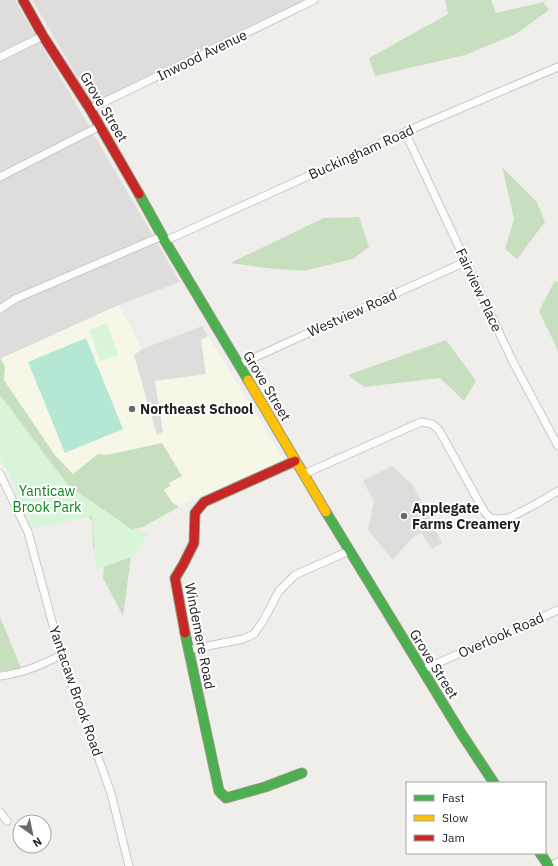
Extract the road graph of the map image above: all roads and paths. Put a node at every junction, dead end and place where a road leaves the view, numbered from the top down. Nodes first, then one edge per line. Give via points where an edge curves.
1 (23, 0) edge
2 (314, 0) edge
3 (43, 36) junction
4 (0, 57) edge
5 (558, 67) edge
6 (90, 109) junction
7 (100, 126) junction
8 (405, 132) junction
9 (0, 177) edge
10 (164, 238) junction
11 (465, 262) junction
12 (0, 309) edge
13 (238, 365) junction
14 (558, 446) edge
15 (295, 461) junction
16 (0, 474) edge
17 (304, 474) junction
18 (558, 491) edge
19 (349, 551) junction
20 (558, 610) edge
21 (188, 650) junction
22 (61, 655) junction
23 (422, 670) junction
24 (0, 676) edge
25 (302, 774) dead end
26 (493, 782) edge
27 (0, 812) edge
28 (6, 821) dead end
29 (541, 854) edge
30 (558, 862) edge
31 (129, 866) edge
32 (550, 866) edge

1 - 3 main road, Grove Street
2 - 6 street, Inwood Avenue
3 - 4 street
3 - 6 main road, Grove Street
5 - 8 street, Buckingham Road
6 - 7 main road, Grove Street
7 - 9 street
7 - 10 main road, Grove Street
8 - 10 street, Buckingham Road
8 - 11 street, Fairview Place
10 - 12 street, Buckingham Road via 15,299
10 - 13 main road, Grove Street
11 - 13 street, Westview Road
11 - 14 street, Fairview Place via 513,362
13 - 15 main road, Grove Street
15 - 17 main road, Grove Street
15 - 21 main road, Windemere Road via 204,502 195,513 194,544 175,578
16 - 22 street, Yantacaw Brook Road via 28,532
17 - 18 street via 421,422 432,424 438,430 490,518 509,518
17 - 19 main road, Grove Street
19 - 21 street via 295,575 279,591 254,634 243,639
19 - 23 main road, Grove Street
20 - 23 street, Overlook Road
21 - 25 main road, Windemere Road via 219,791 226,798 266,788
22 - 24 street via 44,664
22 - 31 street, Yantacaw Brook Road via 111,793
23 - 26 main road, Grove Street
27 - 28 street
29 - 32 main road
30 - 32 street

